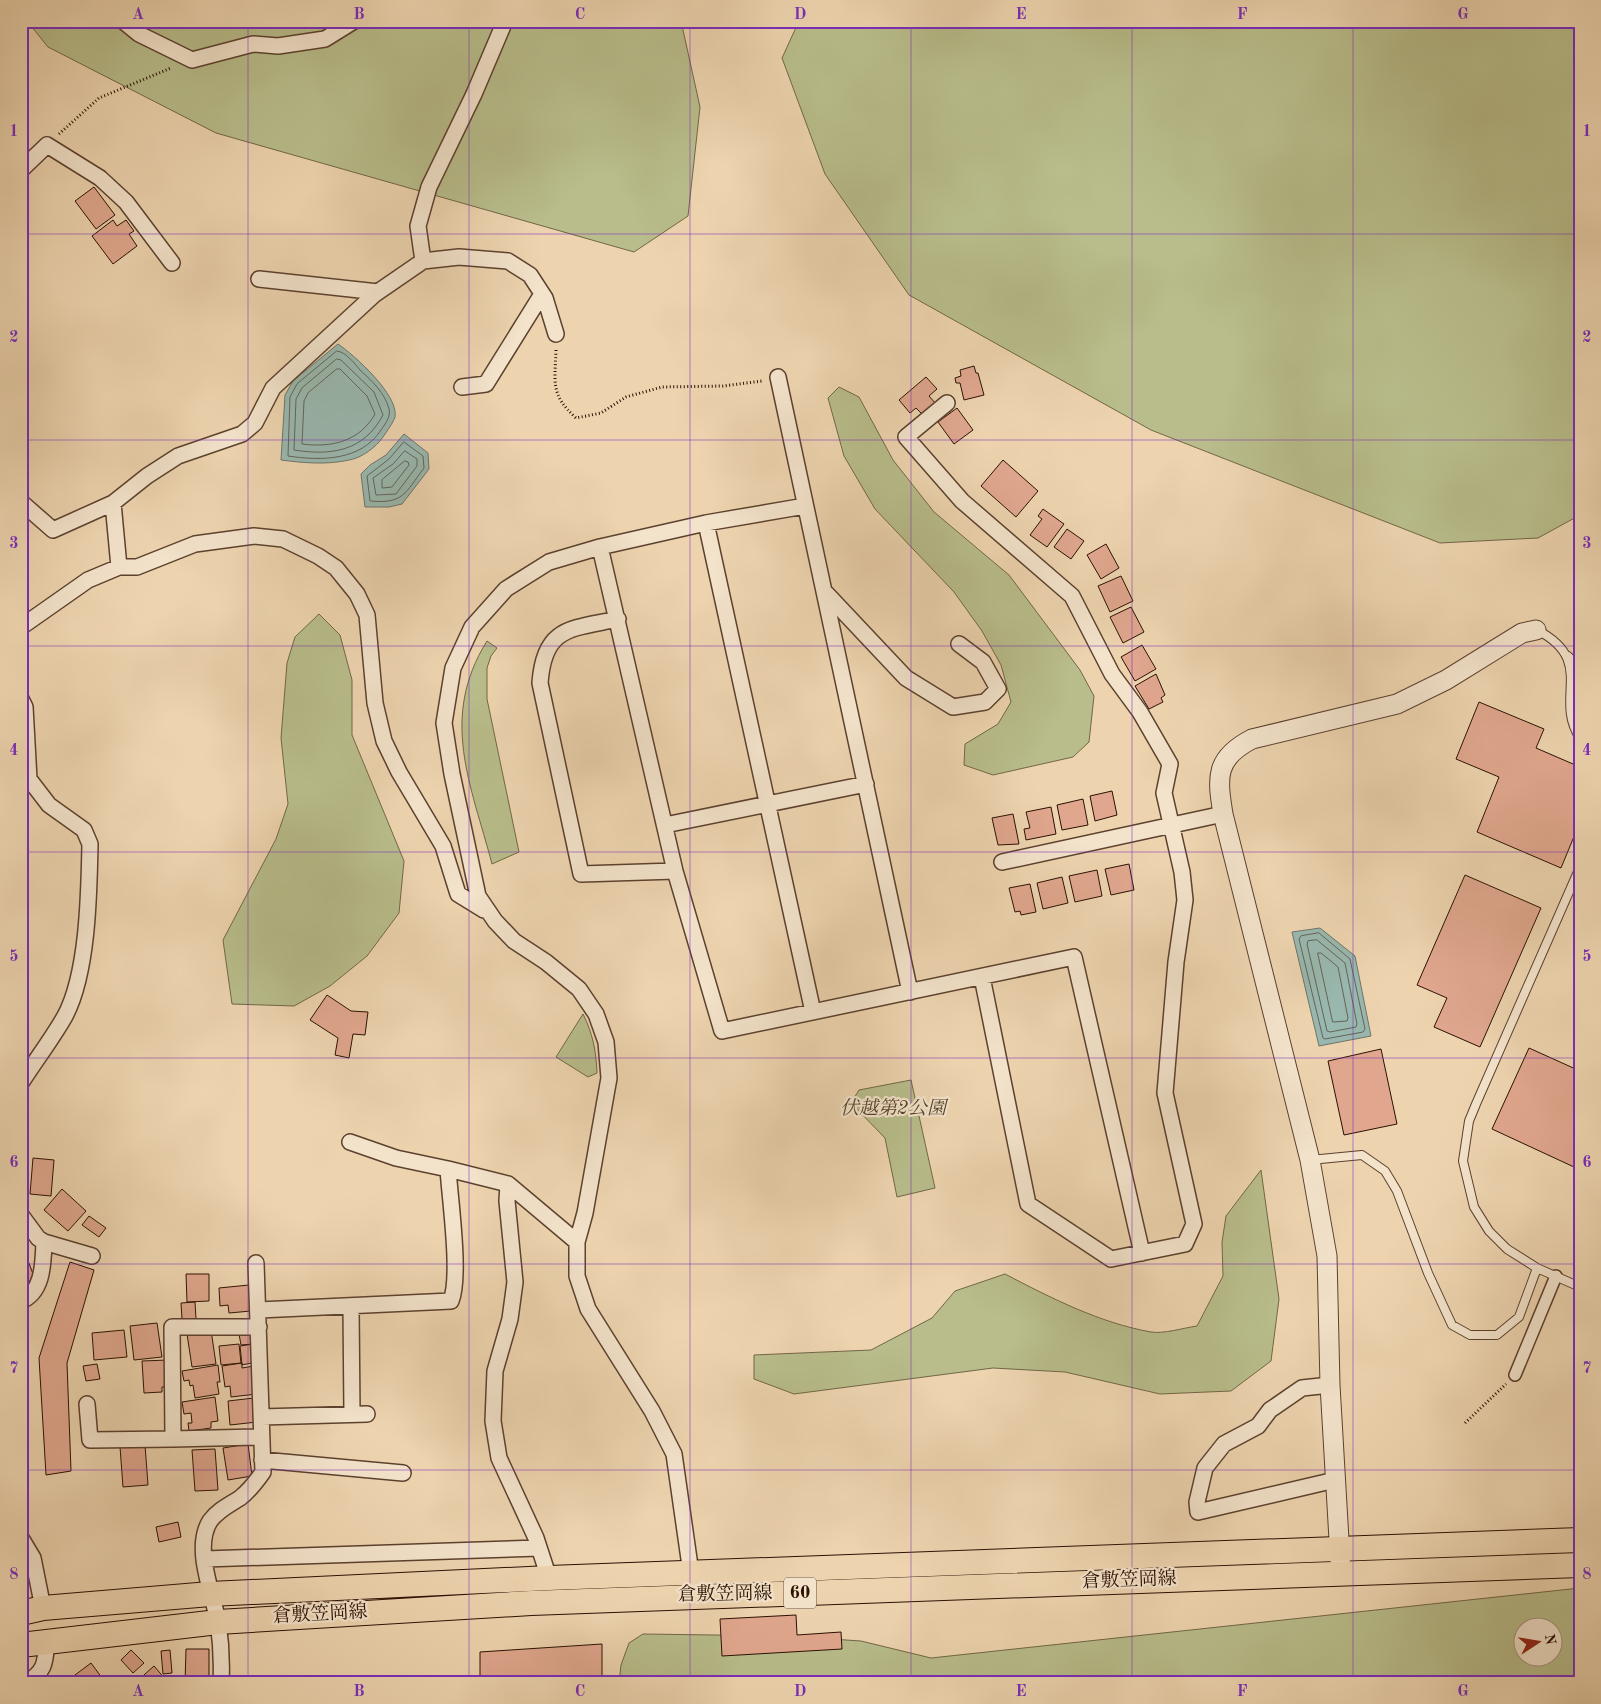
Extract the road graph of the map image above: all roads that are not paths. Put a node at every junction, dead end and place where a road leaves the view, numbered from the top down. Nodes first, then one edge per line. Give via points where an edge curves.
1 (123, 21) edge
2 (354, 21) edge
3 (506, 21) edge
4 (21, 170) edge
5 (423, 260) junction
6 (172, 263) dead end
7 (259, 279) dead end
8 (378, 292) junction
9 (542, 294) junction
10 (556, 334) road end
11 (778, 377) road end
12 (462, 387) dead end
13 (947, 403) dead end
14 (21, 502) edge
15 (113, 504) junction
16 (805, 506) junction
17 (706, 523) junction
18 (600, 547) junction
19 (119, 566) junction
20 (824, 590) junction
21 (618, 619) junction
22 (21, 627) edge
23 (1536, 630) joint
24 (959, 644) dead end
25 (1567, 654) junction
26 (1580, 668) edge
27 (21, 699) edge
28 (1580, 738) edge
29 (866, 784) junction
30 (768, 803) junction
31 (1223, 814) junction
32 (665, 825) junction
33 (1171, 827) junction
34 (1002, 862) dead end
35 (1580, 868) edge
36 (675, 871) junction
37 (489, 912) junction
38 (982, 977) junction
39 (910, 992) junction
40 (813, 1012) junction
41 (21, 1083) edge
42 (350, 1142) dead end
43 (1310, 1160) junction
44 (448, 1169) junction
45 (508, 1184) junction
46 (21, 1215) edge
47 (44, 1242) junction
48 (577, 1242) junction
49 (1142, 1253) junction
50 (92, 1256) dead end
51 (256, 1263) dead end
52 (1537, 1268) junction
53 (1556, 1276) junction
54 (1580, 1286) edge
55 (21, 1301) edge
56 (351, 1306) junction
57 (259, 1310) junction
58 (259, 1327) junction
59 (1515, 1375) road end
60 (1330, 1385) junction
61 (88, 1404) dead end
62 (261, 1417) junction
63 (262, 1437) junction
64 (174, 1439) junction
65 (262, 1460) junction
66 (404, 1473) dead end
67 (1335, 1480) junction
68 (21, 1538) edge
69 (1580, 1540) edge
70 (539, 1548) junction
71 (1340, 1548) junction
72 (205, 1559) junction
73 (1580, 1565) edge
74 (1341, 1574) junction
75 (549, 1578) junction
76 (693, 1585) junction
77 (210, 1594) junction
78 (32, 1611) edge
79 (218, 1622) junction
80 (47, 1641) junction
81 (21, 1645) edge
82 (26, 1683) edge
83 (221, 1683) edge

1 - 2 street via 139,34 192,60 253,44 278,46 325,39
3 - 5 street via 429,187 418,226
4 - 6 street via 47,145 100,178 126,202
5 - 8 street
5 - 9 street via 459,257 508,261 530,276
7 - 8 street
8 - 15 street via 273,388 255,423 242,434 178,456
9 - 10 street
9 - 12 street via 486,384
11 - 16 street
13 - 33 street via 906,436 962,501 1072,596 1112,674 1140,712 1170,764 1164,793
14 - 15 street via 53,530
15 - 19 street
16 - 17 street
16 - 20 street
17 - 18 street
17 - 30 street
18 - 21 street
18 - 37 street via 549,562 506,589 472,627 453,668 444,723 478,896
19 - 22 street via 88,580
19 - 37 street via 137,567 195,544 254,536 283,539 336,568 357,594 367,615 375,703 384,741 398,772 443,846 458,894
20 - 24 street via 906,678 953,707 985,702 998,689 984,662
20 - 29 street
21 - 32 street
21 - 36 street via 565,630 543,656 540,671 581,874
23 - 25 lane via 1547,635
23 - 31 street via 1522,633 1446,680 1397,704 1252,739 1238,746 1227,757 1218,782
25 - 26 lane
25 - 28 lane via 1572,675 1570,706 1573,728
27 - 41 street via 25,708 29,779 49,805 84,830 90,844 82,956 73,996 64,1016
29 - 30 street
29 - 39 street
30 - 32 street
30 - 40 street
31 - 33 street
31 - 43 street
32 - 36 street
33 - 34 street
33 - 49 street via 1185,900 1176,962 1165,1093 1194,1224 1185,1244
35 - 52 lane via 1469,1121 1463,1161 1474,1207 1489,1231 1508,1249
36 - 40 street via 722,1032
37 - 48 street via 514,941 579,989 596,1014 606,1042 609,1078
38 - 39 street
38 - 49 street via 1028,1204 1111,1259
38 - 49 street via 1074,957
39 - 40 street
42 - 44 street via 396,1158
43 - 52 lane via 1362,1155 1385,1171 1452,1325 1470,1335 1497,1336 1518,1317
43 - 60 street via 1327,1256
44 - 45 street
44 - 56 street via 454,1270 451,1301
45 - 48 street
45 - 70 street via 515,1282 510,1319 495,1371 493,1421 499,1458
46 - 47 street
47 - 50 street
47 - 55 street via 40,1280
48 - 76 street via 578,1276 588,1309 652,1411 674,1454
51 - 57 street
52 - 53 lane
53 - 54 lane
53 - 59 street
56 - 57 street
56 - 62 street via 360,1414
57 - 58 street
58 - 62 street
58 - 64 street via 172,1327
60 - 67 street
60 - 67 street via 1302,1388 1270,1410 1258,1426 1224,1444 1205,1468 1197,1502 1198,1512
61 - 64 street via 90,1440
62 - 63 street
63 - 64 street
63 - 65 street
65 - 66 street
65 - 72 street via 263,1472 255,1484 210,1522 203,1544
67 - 71 street
68 - 78 street via 33,1558
69 - 71 main road, 倉敷笠岡線 / 60
70 - 72 street
70 - 75 street
71 - 74 street
71 - 76 main road, 倉敷笠岡線 / 60
72 - 77 street
73 - 74 main road, 倉敷笠岡線 / 60
74 - 76 main road, 倉敷笠岡線 / 60 via 822,1593
75 - 76 main road, 倉敷笠岡線 / 60
75 - 77 main road, 倉敷笠岡線 / 60
76 - 79 main road, 倉敷笠岡線 / 60
77 - 78 main road, 倉敷笠岡線 / 60
77 - 79 street
79 - 80 main road, 倉敷笠岡線 / 60
79 - 83 street
80 - 81 main road, 倉敷笠岡線 / 60
80 - 82 street via 45,1665

